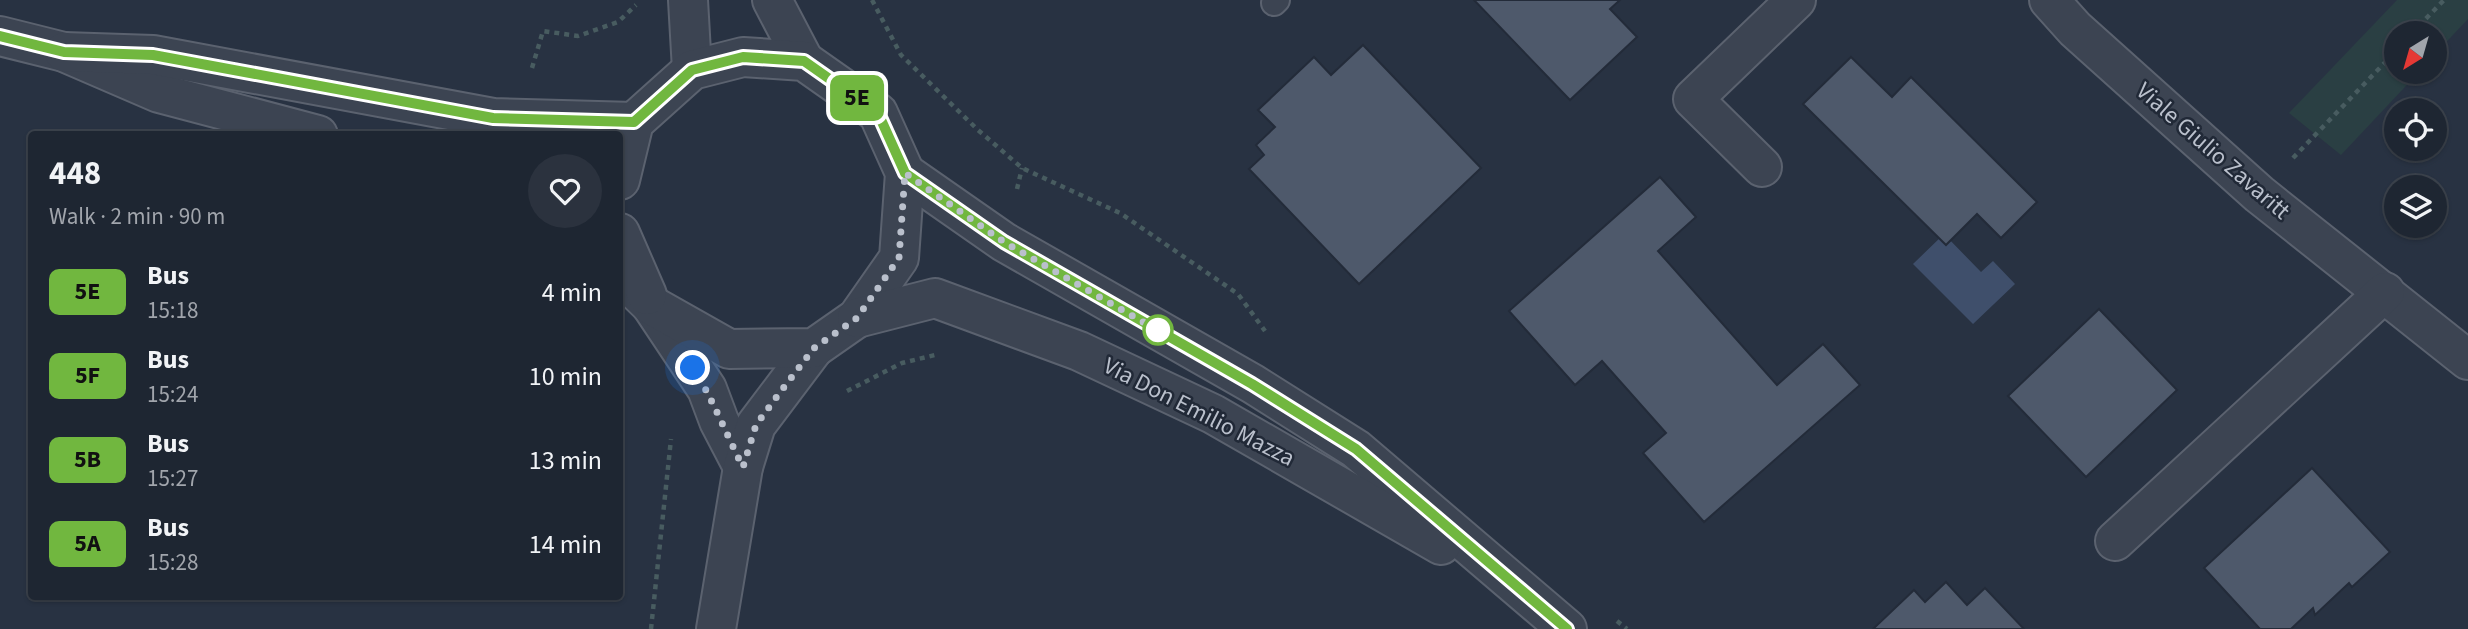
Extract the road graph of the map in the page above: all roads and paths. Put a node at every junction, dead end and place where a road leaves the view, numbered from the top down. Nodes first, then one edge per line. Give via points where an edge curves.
1 (636, 0) edge
2 (688, 0) edge
3 (772, 0) edge
4 (872, 0) edge
5 (1796, 0) edge
6 (2049, 0) edge
7 (2444, 0) edge
8 (2424, 21) edge
9 (0, 36) edge
10 (64, 52) junction
11 (804, 61) junction
12 (2384, 64) edge
13 (692, 70) junction
14 (524, 120) junction
15 (634, 122) junction
16 (303, 131) edge
17 (1022, 167) dead end
18 (1762, 167) dead end
19 (623, 168) edge
20 (905, 173) junction
21 (2259, 194) junction
22 (623, 240) edge
23 (623, 278) edge
24 (2385, 292) junction
25 (651, 305) junction
26 (857, 318) junction
27 (814, 348) junction
28 (2468, 360) edge
29 (743, 467) junction
30 (2115, 541) dead end
31 (1521, 591) junction
32 (716, 629) edge
33 (1567, 629) edge

1 - 14 path via 636,6 618,22 578,36 543,31
2 - 13 street
3 - 11 street
4 - 17 path via 901,55
5 - 18 street via 1693,99
6 - 21 street, Viale Giulio Zavaritt via 2075,29
7 - 8 path
9 - 10 street
10 - 14 street via 153,55
10 - 16 street via 159,93
11 - 13 street via 743,57
11 - 20 street, Via Don Emilio Mazza via 878,113
12 - 21 path
13 - 15 street
14 - 15 street
15 - 19 street
20 - 26 street, Via Don Emilio Mazza via 899,258
20 - 31 street, Via Don Emilio Mazza via 1004,242 1356,449
21 - 24 street, Viale Giulio Zavaritt
22 - 25 street
23 - 25 street
24 - 28 street, Viale Giulio Zavaritt
24 - 30 street
25 - 27 street via 729,349
25 - 29 street via 707,389
26 - 27 street, Via Don Emilio Mazza
26 - 31 street, Via Don Emilio Mazza via 935,298 1079,351 1213,414
27 - 29 street, Via Don Emilio Mazza via 756,425
29 - 32 street, Via Don Emilio Mazza
31 - 33 street, Via Don Emilio Mazza

